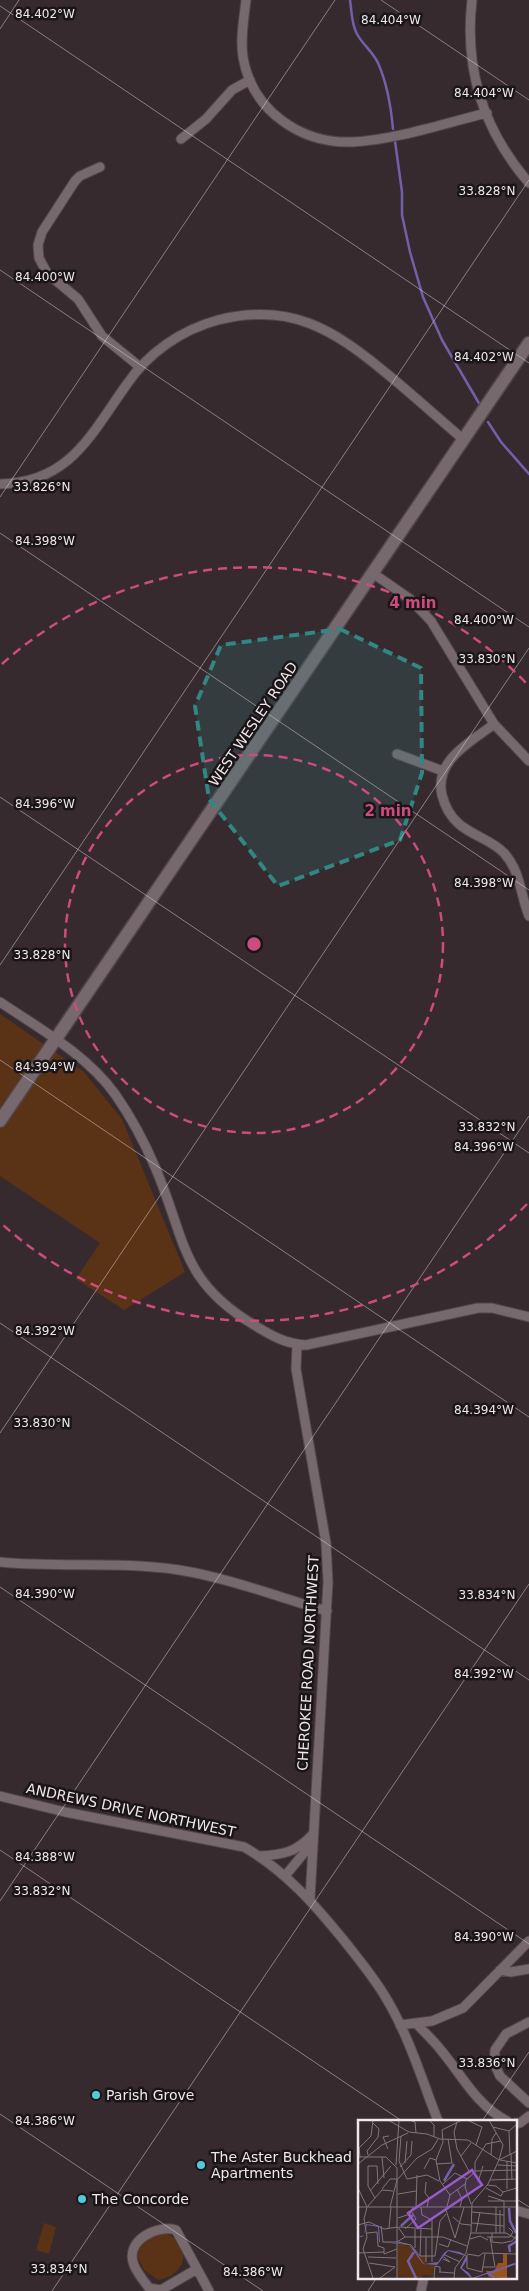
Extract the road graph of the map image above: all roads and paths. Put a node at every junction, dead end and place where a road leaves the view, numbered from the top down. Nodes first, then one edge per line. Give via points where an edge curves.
1 (246, 0) edge
2 (472, 0) edge
3 (250, 80) junction
4 (487, 114) junction
5 (180, 139) dead end
6 (100, 167) dead end
7 (529, 183) edge
8 (529, 344) edge
9 (140, 367) junction
10 (464, 440) junction
11 (0, 484) edge
12 (374, 574) junction
13 (494, 724) junction
14 (396, 754) dead end
15 (529, 762) edge
16 (443, 771) junction
17 (529, 916) edge
18 (0, 1002) edge
19 (55, 1040) junction
20 (0, 1120) edge
21 (529, 1317) edge
22 (297, 1345) junction
23 (0, 1562) edge
24 (327, 1611) junction
25 (0, 1796) edge
26 (313, 1842) junction
27 (259, 1856) junction
28 (287, 1878) junction
29 (310, 1899) junction
30 (529, 1941) edge
31 (500, 1970) junction
32 (526, 1970) edge
33 (529, 2022) edge
34 (416, 2023) junction
35 (400, 2025) junction
36 (529, 2104) edge
37 (529, 2116) edge
38 (438, 2120) edge
39 (505, 2120) edge
40 (516, 2123) edge
41 (516, 2210) edge
42 (529, 2214) edge
43 (197, 2269) junction
44 (424, 2278) edge
45 (209, 2291) edge
46 (421, 2291) edge

1 - 3 street via 242,46
2 - 4 street via 470,54
3 - 4 street via 263,102 281,120 303,134 328,141 375,139
3 - 5 street via 232,90 206,119
4 - 7 street via 501,146
6 - 9 street via 75,181 42,232 39,258 47,273 78,299 102,336
8 - 10 street, WEST WESLEY ROAD
9 - 10 street via 171,340 208,323 248,315 293,318 320,327 353,346
9 - 11 street via 86,443 69,461 34,480
10 - 12 street, WEST WESLEY ROAD
12 - 13 street via 410,600 431,621
12 - 19 street, WEST WESLEY ROAD
13 - 15 street
13 - 16 street via 454,755
14 - 16 street
16 - 17 street via 441,789 448,811 461,826 504,853 520,881
18 - 19 street
19 - 20 street, WEST WESLEY ROAD
19 - 22 street via 95,1072 129,1114 156,1168 185,1254 204,1285 239,1316 277,1339
21 - 22 street via 478,1308
22 - 24 street, CHEROKEE ROAD NORTHWEST via 296,1369 326,1542
23 - 24 street via 180,1570
24 - 26 street, CHEROKEE ROAD NORTHWEST
25 - 27 street, ANDREWS DRIVE NORTHWEST via 244,1847
26 - 27 street via 290,1852
26 - 28 street
26 - 29 street, CHEROKEE ROAD NORTHWEST
27 - 28 street, ANDREWS DRIVE NORTHWEST
28 - 29 street, ANDREWS DRIVE NORTHWEST
29 - 35 street, ANDREWS DRIVE NORTHWEST via 366,1968 387,1998
30 - 31 street
31 - 32 street
31 - 34 street via 454,2013
33 - 36 street via 506,2034 495,2050 494,2063 500,2076
34 - 35 street
34 - 39 street via 491,2113
35 - 38 street, ANDREWS DRIVE NORTHWEST
37 - 40 street
41 - 42 street
43 - 43 street via 176,2230 168,2227 151,2231 132,2252 133,2264 149,2288 161,2290
43 - 45 street
44 - 46 street

